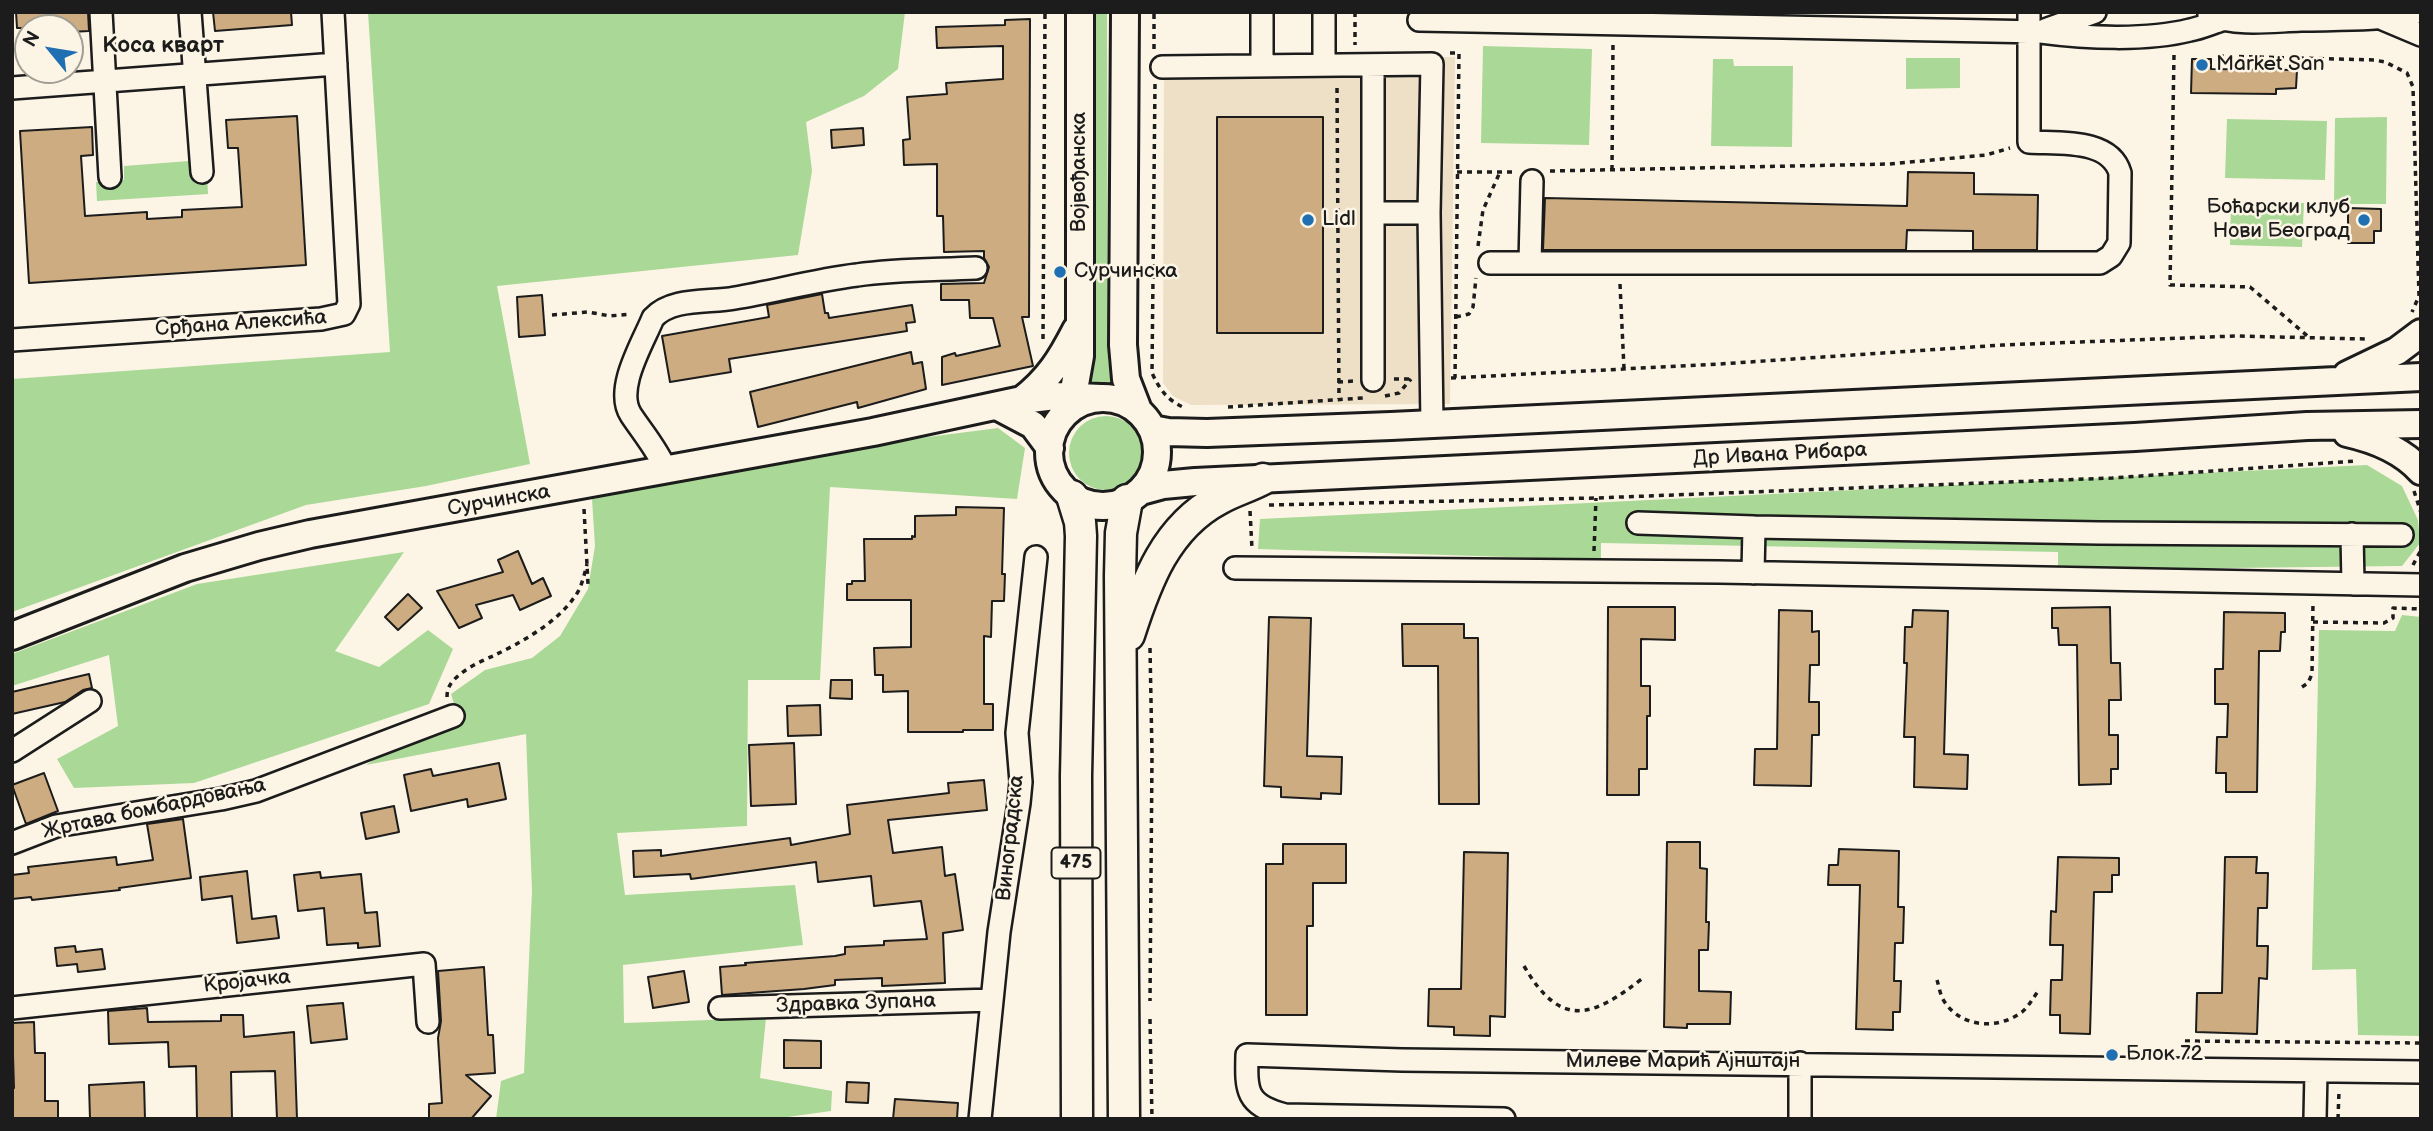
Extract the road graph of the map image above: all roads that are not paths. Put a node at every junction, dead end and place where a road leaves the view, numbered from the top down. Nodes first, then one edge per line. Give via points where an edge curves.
1 (101, 12) edge
2 (190, 12) edge
3 (333, 12) edge
4 (1080, 12) edge
5 (1125, 12) edge
6 (1262, 12) edge
7 (1324, 12) edge
8 (2095, 12) edge
9 (2202, 12) edge
10 (2416, 12) edge
11 (1450, 16) edge
12 (2381, 18) junction
13 (1419, 20) dead end
14 (2222, 20) junction
15 (2033, 25) edge
16 (2421, 35) edge
17 (336, 64) junction
18 (1262, 65) junction
19 (1324, 65) junction
20 (1373, 65) junction
21 (1157, 68) road end
22 (194, 75) junction
23 (104, 81) junction
24 (12, 88) edge
25 (202, 172) dead end
26 (1533, 175) road end
27 (110, 177) dead end
28 (1373, 213) junction
29 (1429, 213) junction
30 (1490, 263) dead end
31 (1530, 263) junction
32 (976, 268) dead end
33 (1080, 320) junction
34 (2415, 326) edge
35 (12, 340) edge
36 (2421, 377) edge
37 (2314, 382) junction
38 (1371, 392) road end
39 (1010, 403) junction
40 (1069, 404) junction
41 (1145, 419) junction
42 (2421, 424) edge
43 (1432, 425) junction
44 (2307, 426) junction
45 (1049, 447) junction
46 (666, 470) junction
47 (2416, 478) edge
48 (1262, 479) junction
49 (1072, 495) junction
50 (1134, 495) junction
51 (1638, 523) dead end
52 (1754, 527) junction
53 (2352, 534) junction
54 (2402, 534) dead end
55 (1036, 557) dead end
56 (1244, 568) road end
57 (1753, 573) junction
58 (2353, 584) junction
59 (2421, 586) edge
60 (12, 636) edge
61 (1121, 658) junction
62 (90, 701) dead end
63 (453, 716) dead end
64 (12, 751) edge
65 (12, 843) edge
66 (992, 1000) junction
67 (12, 1008) edge
68 (720, 1008) dead end
69 (428, 1022) dead end
70 (1800, 1063) junction
71 (2316, 1071) junction
72 (2421, 1072) edge
73 (981, 1119) edge
74 (1077, 1119) edge
75 (1124, 1119) edge
76 (1504, 1119) edge
77 (1800, 1119) edge
78 (2315, 1119) edge

1 - 23 street
2 - 22 street
3 - 17 street
4 - 33 main road, Војвођанска
5 - 41 main road, Војвођанска via 1124,345 1126,379
6 - 18 street
7 - 19 street
8 - 15 street
9 - 14 street
10 - 12 street
11 - 13 street
11 - 15 street via 1613,24
12 - 14 street
12 - 16 street
14 - 15 street via 2190,30 2144,35 2061,34
15 - 31 street via 2029,142 2098,149 2117,162 2119,243 2100,263
17 - 22 street
17 - 35 street, Срђана Алексића via 349,304 344,314
18 - 19 street
18 - 21 street
19 - 20 street
20 - 28 street
20 - 29 street via 1432,64
22 - 23 street
22 - 25 street
23 - 24 street
23 - 27 street
26 - 31 street
28 - 29 street
28 - 38 street
29 - 43 street
30 - 31 street
32 - 46 street via 848,276 671,306 653,318 627,380 625,400
33 - 39 main road via 1051,372
33 - 40 main road, Војвођанска via 1078,369
34 - 37 main road via 2397,351 2354,373
36 - 37 main road
37 - 43 main road
39 - 40 main road, Сурчинска
39 - 45 main road
39 - 46 main road, Сурчинска
40 - 41 main road, Сурчинска via 1101,398 1124,402
40 - 45 main road
41 - 43 main road via 1168,432 1207,433
41 - 50 main road via 1157,444 1156,461 1151,477
42 - 44 main road, Др Ивана Рибара
44 - 47 main road via 2377,441 2411,461
44 - 48 main road, Др Ивана Рибара
45 - 49 main road via 1055,475
46 - 60 main road, Сурчинска via 259,546 154,579
48 - 50 main road, Др Ивана Рибара via 1163,485
48 - 61 highway via 1217,500 1179,530 1143,592
49 - 50 main road via 1100,506
49 - 74 highway, 475 via 1081,536
50 - 61 highway, 475 via 1121,533
51 - 52 street
52 - 53 street
52 - 57 street
53 - 54 street
53 - 58 street
55 - 66 street, Виноградска via 1017,733 1019,803
56 - 57 street
57 - 58 street
58 - 59 street
61 - 75 highway, 475
62 - 64 street
63 - 65 street, Жртава бомбардовања via 256,791 57,825
66 - 68 street, Здравка Зупана
66 - 73 street, Виноградска
67 - 69 street, Кројачка via 424,964
70 - 71 street, Милеве Марић Ајнштајн
70 - 76 street, Милеве Марић Ајнштајн via 1247,1055 1246,1086 1251,1098 1285,1115
70 - 77 street
71 - 72 street, Милеве Марић Ајнштајн
71 - 78 street

